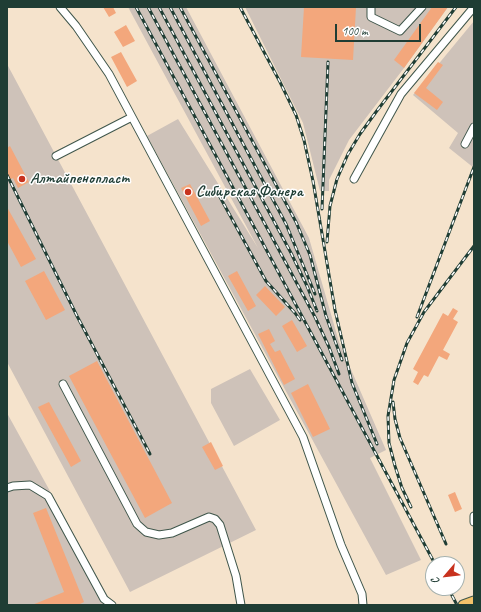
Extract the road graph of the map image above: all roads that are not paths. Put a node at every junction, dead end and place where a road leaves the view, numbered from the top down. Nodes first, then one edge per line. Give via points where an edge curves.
1 (60, 7) edge
2 (371, 7) edge
3 (422, 7) edge
4 (474, 7) edge
5 (132, 118) junction
6 (474, 127) edge
7 (465, 144) dead end
8 (56, 156) dead end
9 (354, 179) dead end
10 (63, 384) dead end
11 (7, 488) edge
12 (474, 516) edge
13 (474, 522) edge
14 (474, 600) edge
15 (112, 605) edge
16 (241, 605) edge
17 (363, 605) edge
18 (463, 605) edge

1 - 5 lane via 109,74
2 - 3 lane via 371,17 400,31
4 - 9 lane via 401,94
5 - 8 lane
5 - 17 lane via 303,437 341,545 362,594
6 - 7 lane
10 - 16 lane via 137,524 146,532 159,535 172,533 209,516 220,525 236,576
11 - 15 lane via 30,485 48,496 104,599
12 - 13 lane
14 - 18 main road

